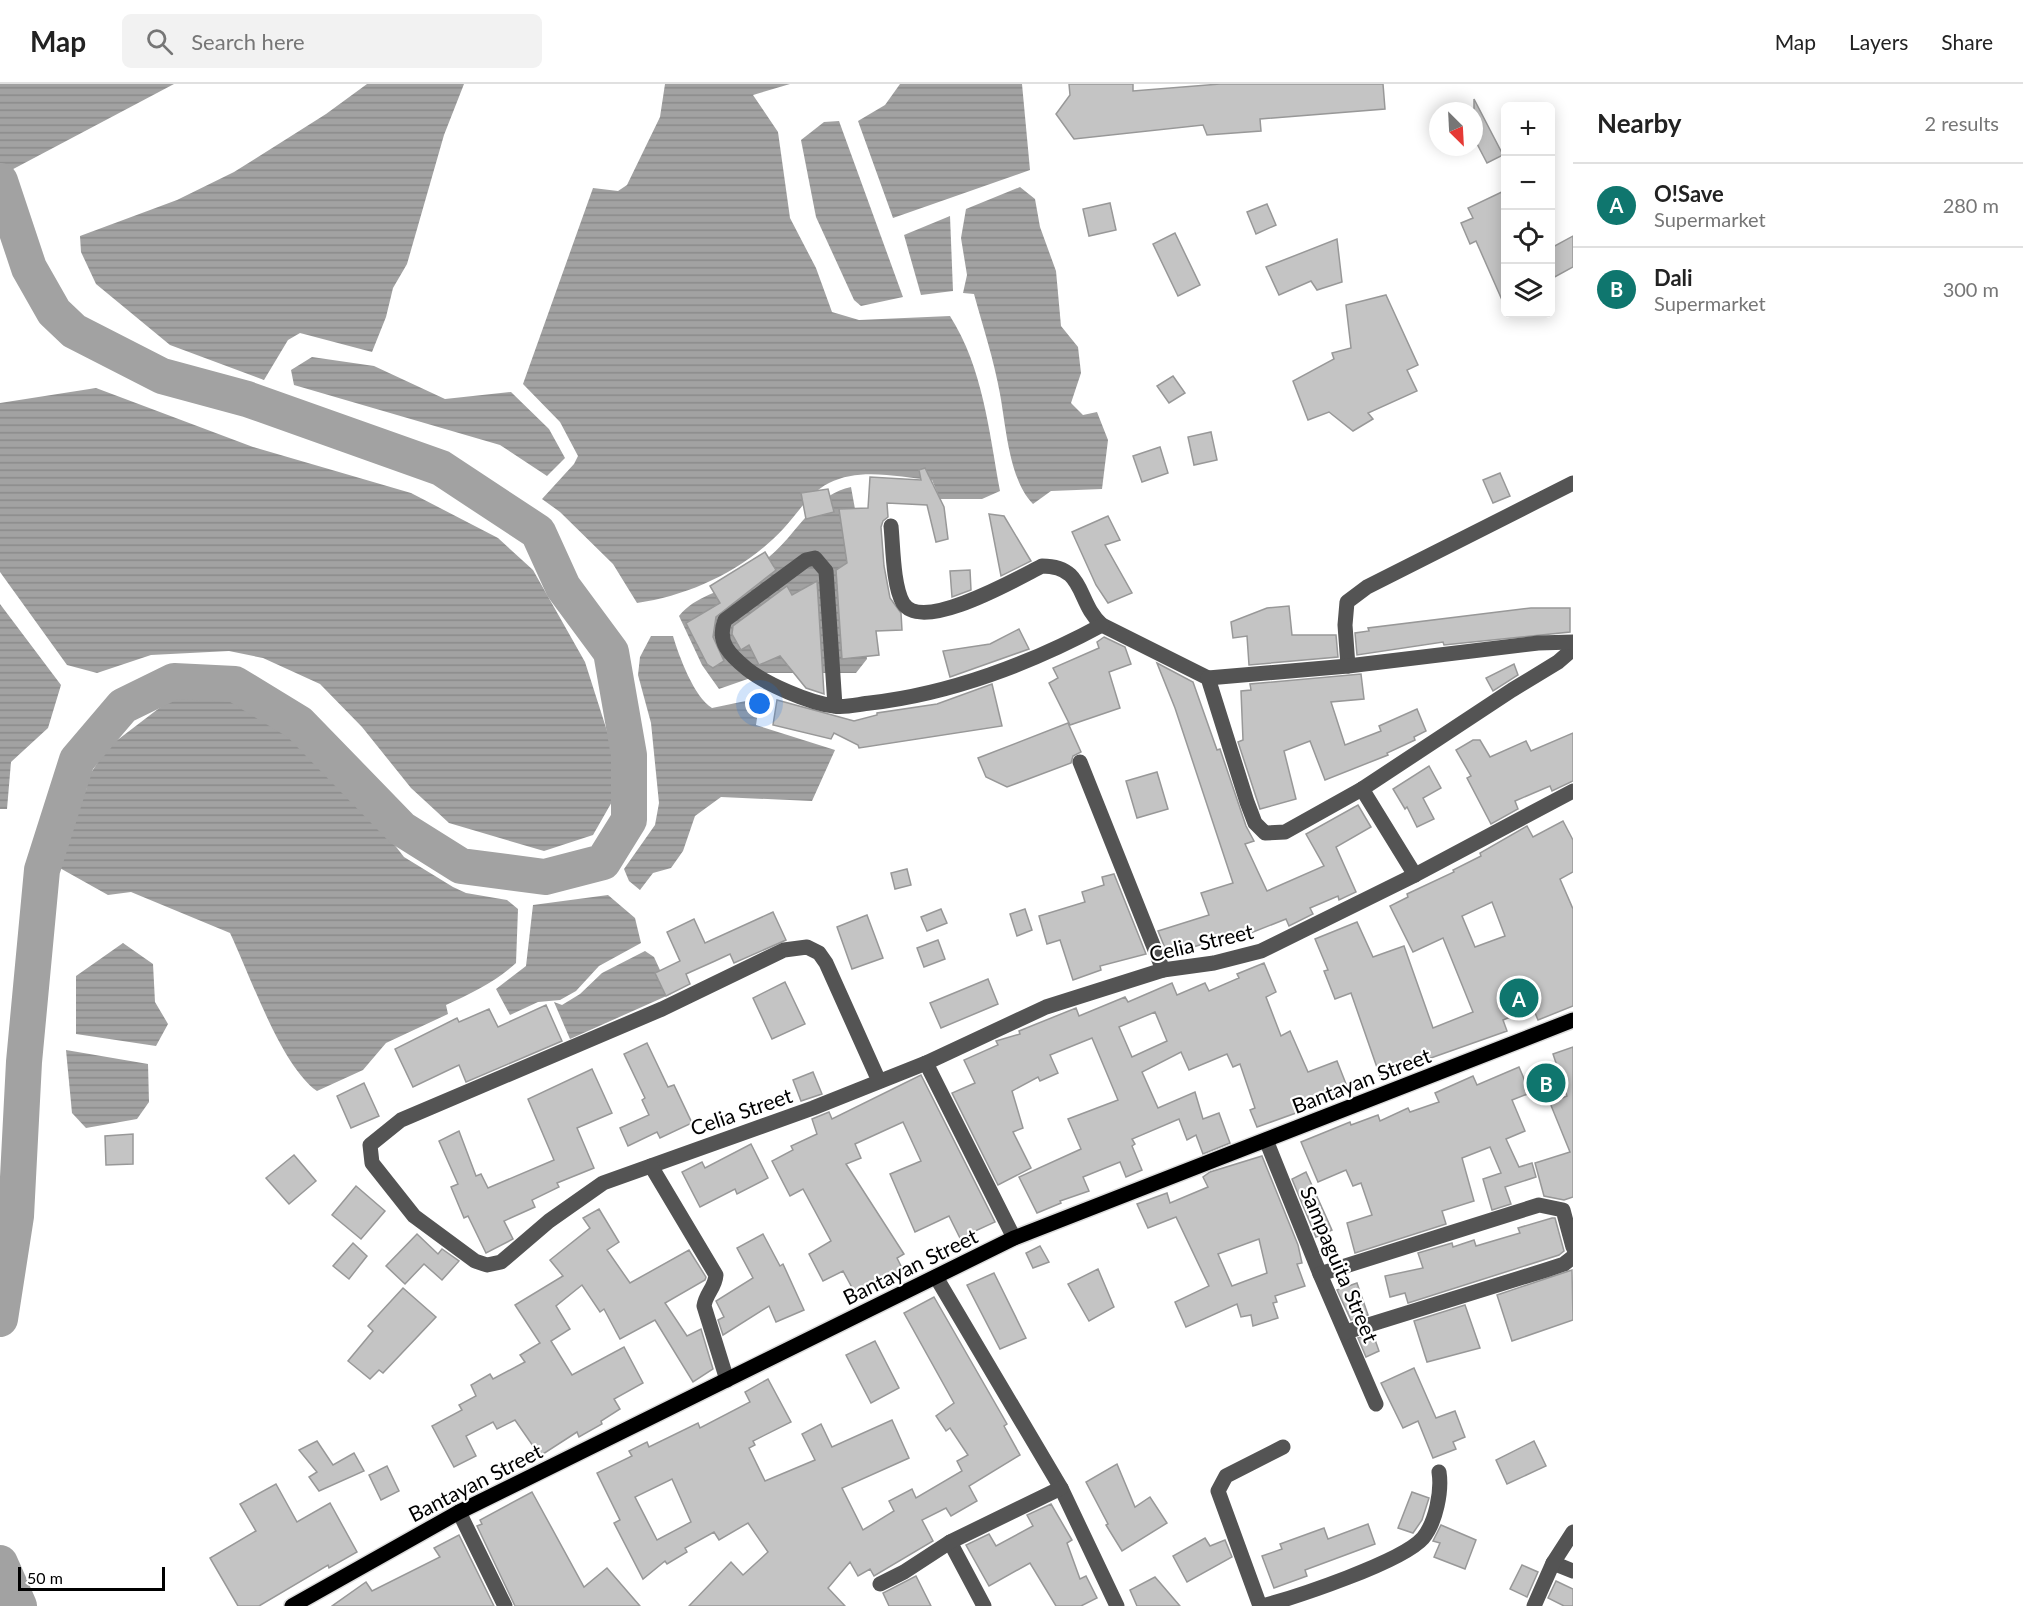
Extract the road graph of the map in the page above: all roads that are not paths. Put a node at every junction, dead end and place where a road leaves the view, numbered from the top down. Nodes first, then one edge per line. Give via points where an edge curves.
1 (1573, 483) edge
2 (891, 526) dead end
3 (1102, 625) junction
4 (1573, 642) edge
5 (1573, 650) edge
6 (1348, 666) junction
7 (1208, 678) junction
8 (835, 706) junction
9 (1080, 762) dead end
10 (1362, 789) junction
11 (1573, 791) edge
12 (1414, 875) junction
13 (1163, 970) junction
14 (1573, 1020) edge
15 (926, 1064) junction
16 (879, 1082) junction
17 (1266, 1140) junction
18 (651, 1166) junction
19 (1014, 1238) junction
20 (1573, 1247) edge
21 (1573, 1257) edge
22 (1320, 1274) junction
23 (936, 1277) junction
24 (1346, 1332) junction
25 (727, 1380) junction
26 (1376, 1404) dead end
27 (1283, 1447) dead end
28 (1438, 1472) dead end
29 (1061, 1488) junction
30 (459, 1512) junction
31 (1573, 1532) edge
32 (950, 1542) junction
33 (1553, 1563) junction
34 (1573, 1571) edge
35 (880, 1584) dead end
36 (1307, 1600) edge
37 (292, 1606) edge
38 (506, 1606) edge
39 (984, 1606) edge
40 (1117, 1606) edge
41 (1261, 1606) edge
42 (1534, 1606) edge

1 - 6 street via 1367,587 1347,602
2 - 3 street via 899,592 904,605 913,611 948,610 1042,566 1058,566 1068,571
3 - 7 street
3 - 8 street via 1068,644 968,681 895,700
4 - 6 street
5 - 10 street
6 - 7 street
7 - 10 street via 1247,802 1255,823 1265,833 1285,832
8 - 8 street via 804,698 750,672 730,654 723,641 725,620 806,560 815,558 826,571
9 - 13 street
10 - 12 street
11 - 12 street, Celia Street
12 - 13 street, Celia Street via 1261,951
13 - 15 street, Celia Street via 1046,1007
14 - 17 main road, Bantayan Street
15 - 16 street, Celia Street
15 - 19 street
16 - 18 street, Celia Street
16 - 18 street, Celia Street via 826,963 819,953 807,947 784,950 662,1009 401,1120 370,1145 372,1163 414,1216 475,1261 488,1265 501,1262 549,1221 603,1183
17 - 19 main road, Bantayan Street
17 - 22 street, Sampaguita Street
18 - 25 street via 716,1275 715,1286 704,1306
19 - 23 main road, Bantayan Street
20 - 22 street via 1563,1210 1539,1205
21 - 24 street via 1546,1270
22 - 24 street, Sampaguita Street
23 - 25 main road, Bantayan Street
23 - 29 street
24 - 26 street, Sampaguita Street
25 - 30 main road, Bantayan Street
27 - 41 street via 1226,1476 1218,1491
28 - 36 street via 1441,1488 1425,1536 1419,1542
29 - 32 street
29 - 40 street
30 - 37 main road, Bantayan Street
30 - 38 street
31 - 33 street
32 - 35 street
32 - 39 street
33 - 34 street
33 - 42 street
36 - 41 street

